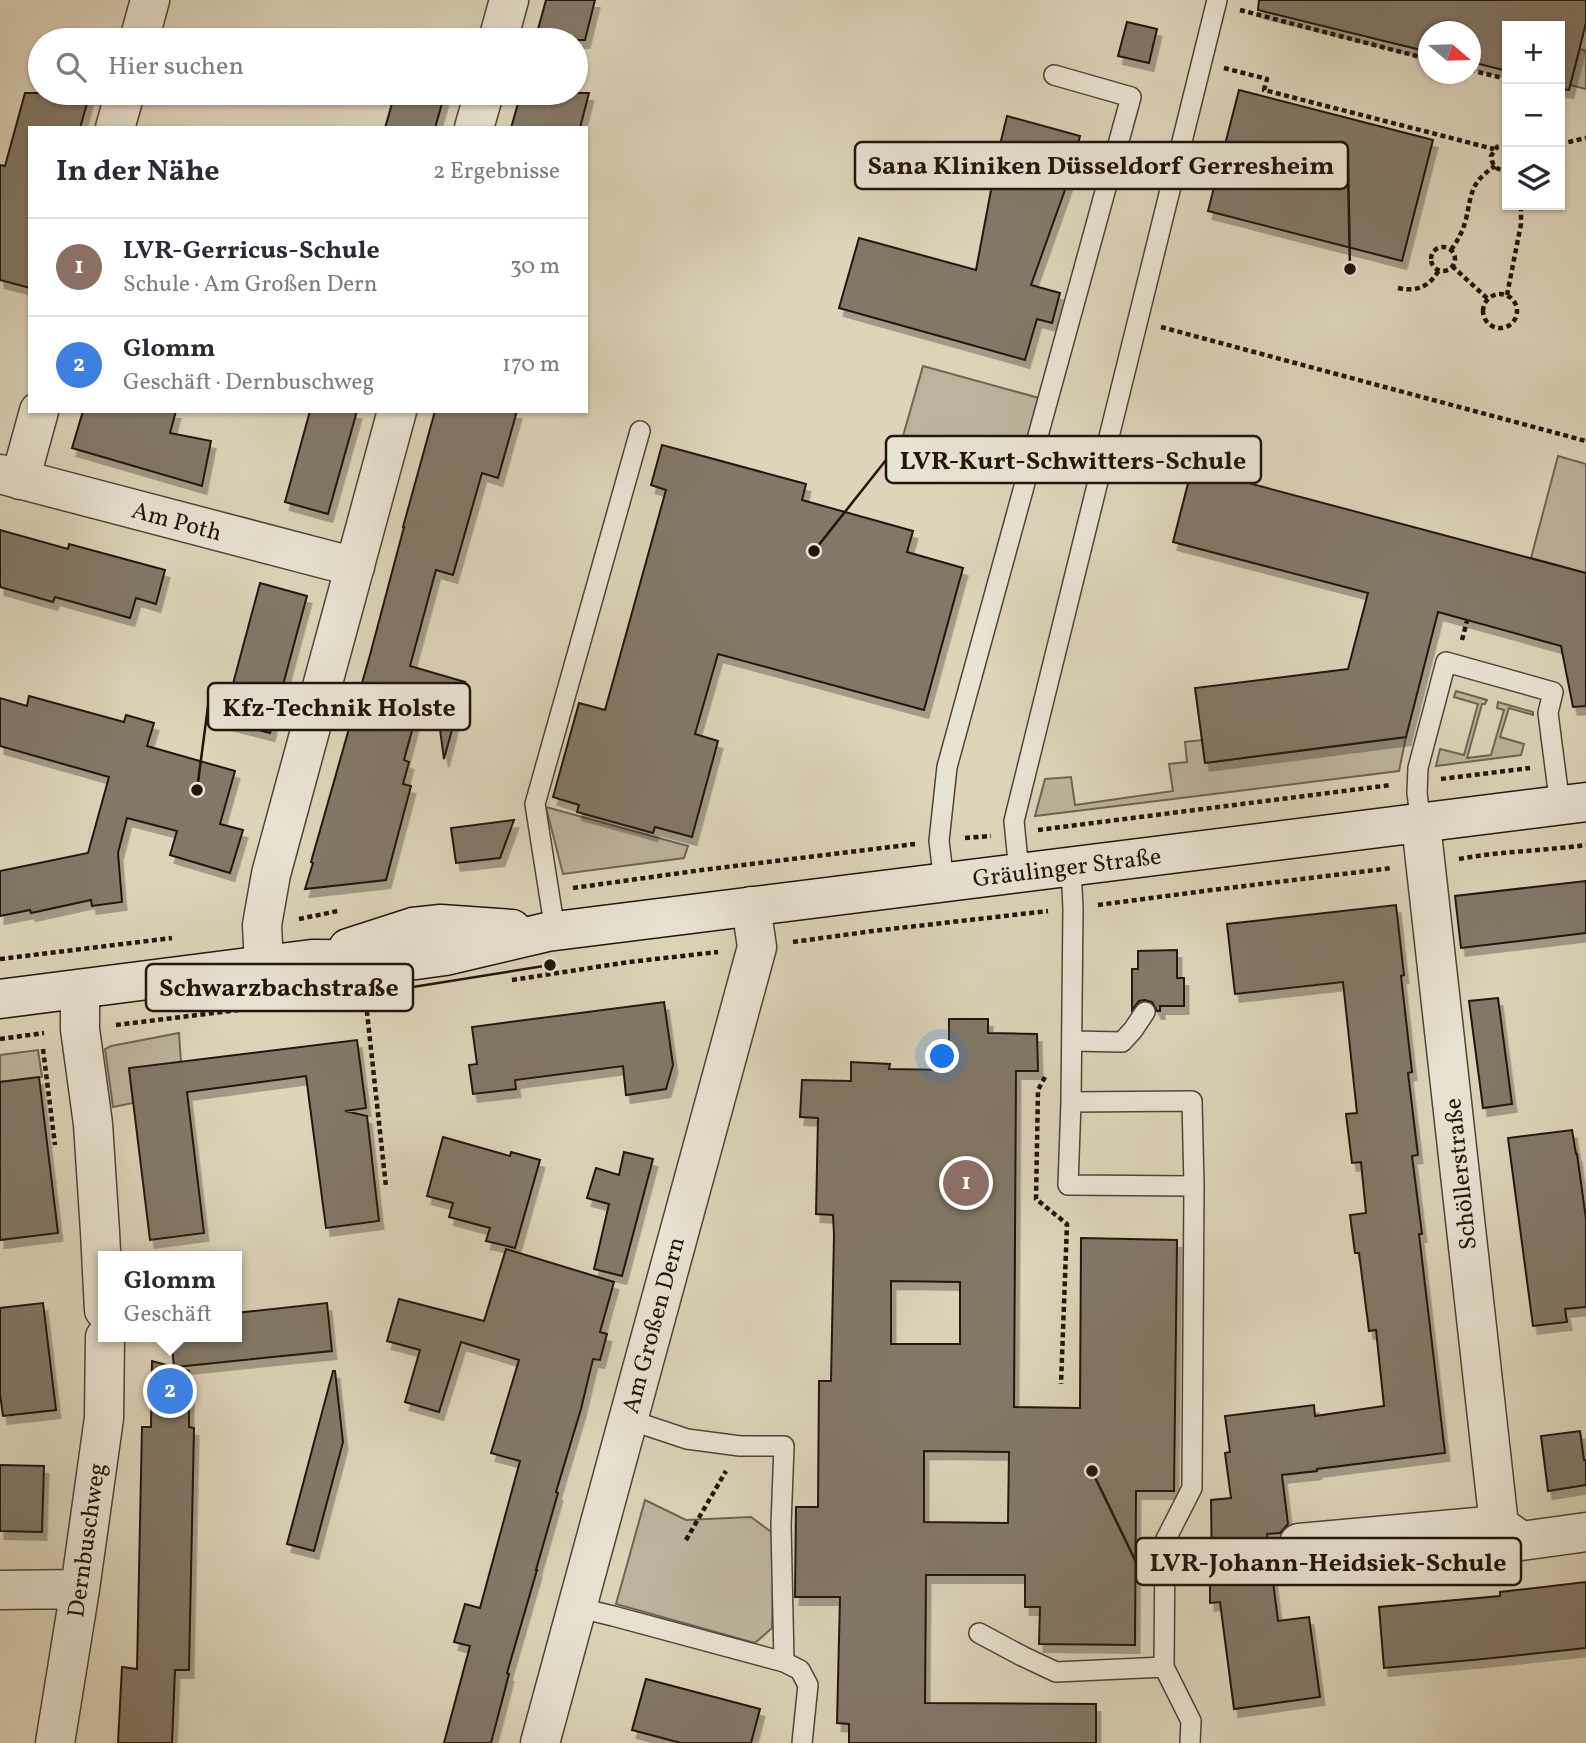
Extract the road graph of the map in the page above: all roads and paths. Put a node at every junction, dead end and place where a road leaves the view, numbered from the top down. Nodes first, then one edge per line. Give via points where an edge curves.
1 (150, 0) edge
2 (509, 0) edge
3 (1217, 2) edge
4 (142, 28) edge
5 (501, 28) edge
6 (1418, 56) edge
7 (1202, 62) junction
8 (1481, 72) edge
9 (1054, 75) dead end
10 (1502, 78) edge
11 (122, 105) edge
12 (481, 105) edge
13 (116, 126) edge
14 (475, 126) edge
15 (1586, 138) edge
16 (1565, 143) edge
17 (1502, 145) edge
18 (1494, 149) junction
19 (1495, 166) junction
20 (1502, 170) edge
21 (1521, 210) edge
22 (1451, 250) junction
23 (1452, 266) junction
24 (1439, 270) junction
25 (1398, 288) dead end
26 (1507, 295) junction
27 (1489, 299) junction
28 (1137, 320) junction
29 (38, 413) edge
30 (396, 413) edge
31 (640, 431) dead end
32 (1586, 441) edge
33 (10, 477) edge
34 (355, 567) junction
35 (1573, 804) edge
36 (1421, 824) junction
37 (1586, 845) edge
38 (1454, 860) dead end
39 (1071, 866) junction
40 (1019, 872) junction
41 (944, 882) junction
42 (751, 906) junction
43 (551, 932) junction
44 (176, 937) dead end
45 (0, 959) edge
46 (264, 965) junction
47 (80, 989) junction
48 (365, 994) dead end
49 (0, 999) edge
50 (1145, 1012) dead end
51 (49, 1033) dead end
52 (41, 1034) junction
53 (0, 1039) edge
54 (1072, 1041) junction
55 (1071, 1102) junction
56 (56, 1146) dead end
57 (1194, 1186) junction
58 (386, 1187) dead end
59 (101, 1251) edge
60 (105, 1342) edge
61 (627, 1419) junction
62 (740, 1446) junction
63 (1499, 1525) junction
64 (1586, 1532) edge
65 (686, 1541) dead end
66 (1299, 1543) dead end
67 (80, 1589) junction
68 (0, 1590) edge
69 (576, 1607) junction
70 (979, 1633) dead end
71 (784, 1662) junction
72 (1164, 1667) junction
73 (55, 1743) edge
74 (540, 1743) edge
75 (802, 1743) edge
76 (1191, 1743) edge

1 - 4 street
2 - 5 street
3 - 6 path
3 - 7 lane
7 - 18 path via 1267,79 1264,90
7 - 28 lane
8 - 10 path
9 - 41 lane via 1131,97 947,767 939,841
11 - 13 street
12 - 14 street
15 - 16 path
17 - 18 path
18 - 19 path
19 - 20 path
19 - 22 path via 1476,184 1464,228
21 - 26 path
22 - 23 path via 1455,257
22 - 24 path via 1441,246 1433,251 1432,265
23 - 24 path
23 - 27 path
24 - 25 path via 1425,287
26 - 27 path
26 - 27 path via 1517,310 1516,318 1506,327 1487,321 1483,309
28 - 32 path
28 - 40 lane via 1014,821
29 - 33 street
30 - 34 street
31 - 43 lane via 535,804
33 - 34 street, Am Poth
34 - 46 street via 271,874 262,925
35 - 36 street, Gräulinger Straße
35 - 36 lane via 1548,713 1553,692 1446,662 1418,768
36 - 39 street, Gräulinger Straße
36 - 63 street, Schöllerstraße
37 - 38 path
39 - 40 street, Gräulinger Straße
39 - 54 lane
40 - 41 street, Gräulinger Straße
41 - 42 street, Gräulinger Straße
42 - 43 street, Gräulinger Straße
42 - 61 street, Am Großen Dern via 757,947
43 - 46 street, Gräulinger Straße via 416,960 312,958
44 - 45 path
46 - 47 street, Gräulinger Straße
47 - 49 street, Gräulinger Straße
47 - 59 street
48 - 58 path
50 - 54 lane via 1122,1042
51 - 52 path
52 - 53 path
52 - 56 path
54 - 55 lane
55 - 57 lane via 1192,1101
55 - 57 lane via 1068,1185
57 - 72 lane via 1192,1488 1165,1541
60 - 67 street, Dernbuschweg via 104,1418
61 - 62 lane via 687,1439
61 - 69 street, Am Großen Dern
62 - 65 path
62 - 71 lane via 783,1446
63 - 64 street via 1521,1541
63 - 66 street
67 - 68 street
67 - 73 street, Dernbuschweg
69 - 71 lane
69 - 74 street, Am Großen Dern
70 - 72 lane via 1056,1672
71 - 75 lane via 800,1670 807,1685
72 - 76 lane via 1191,1721

